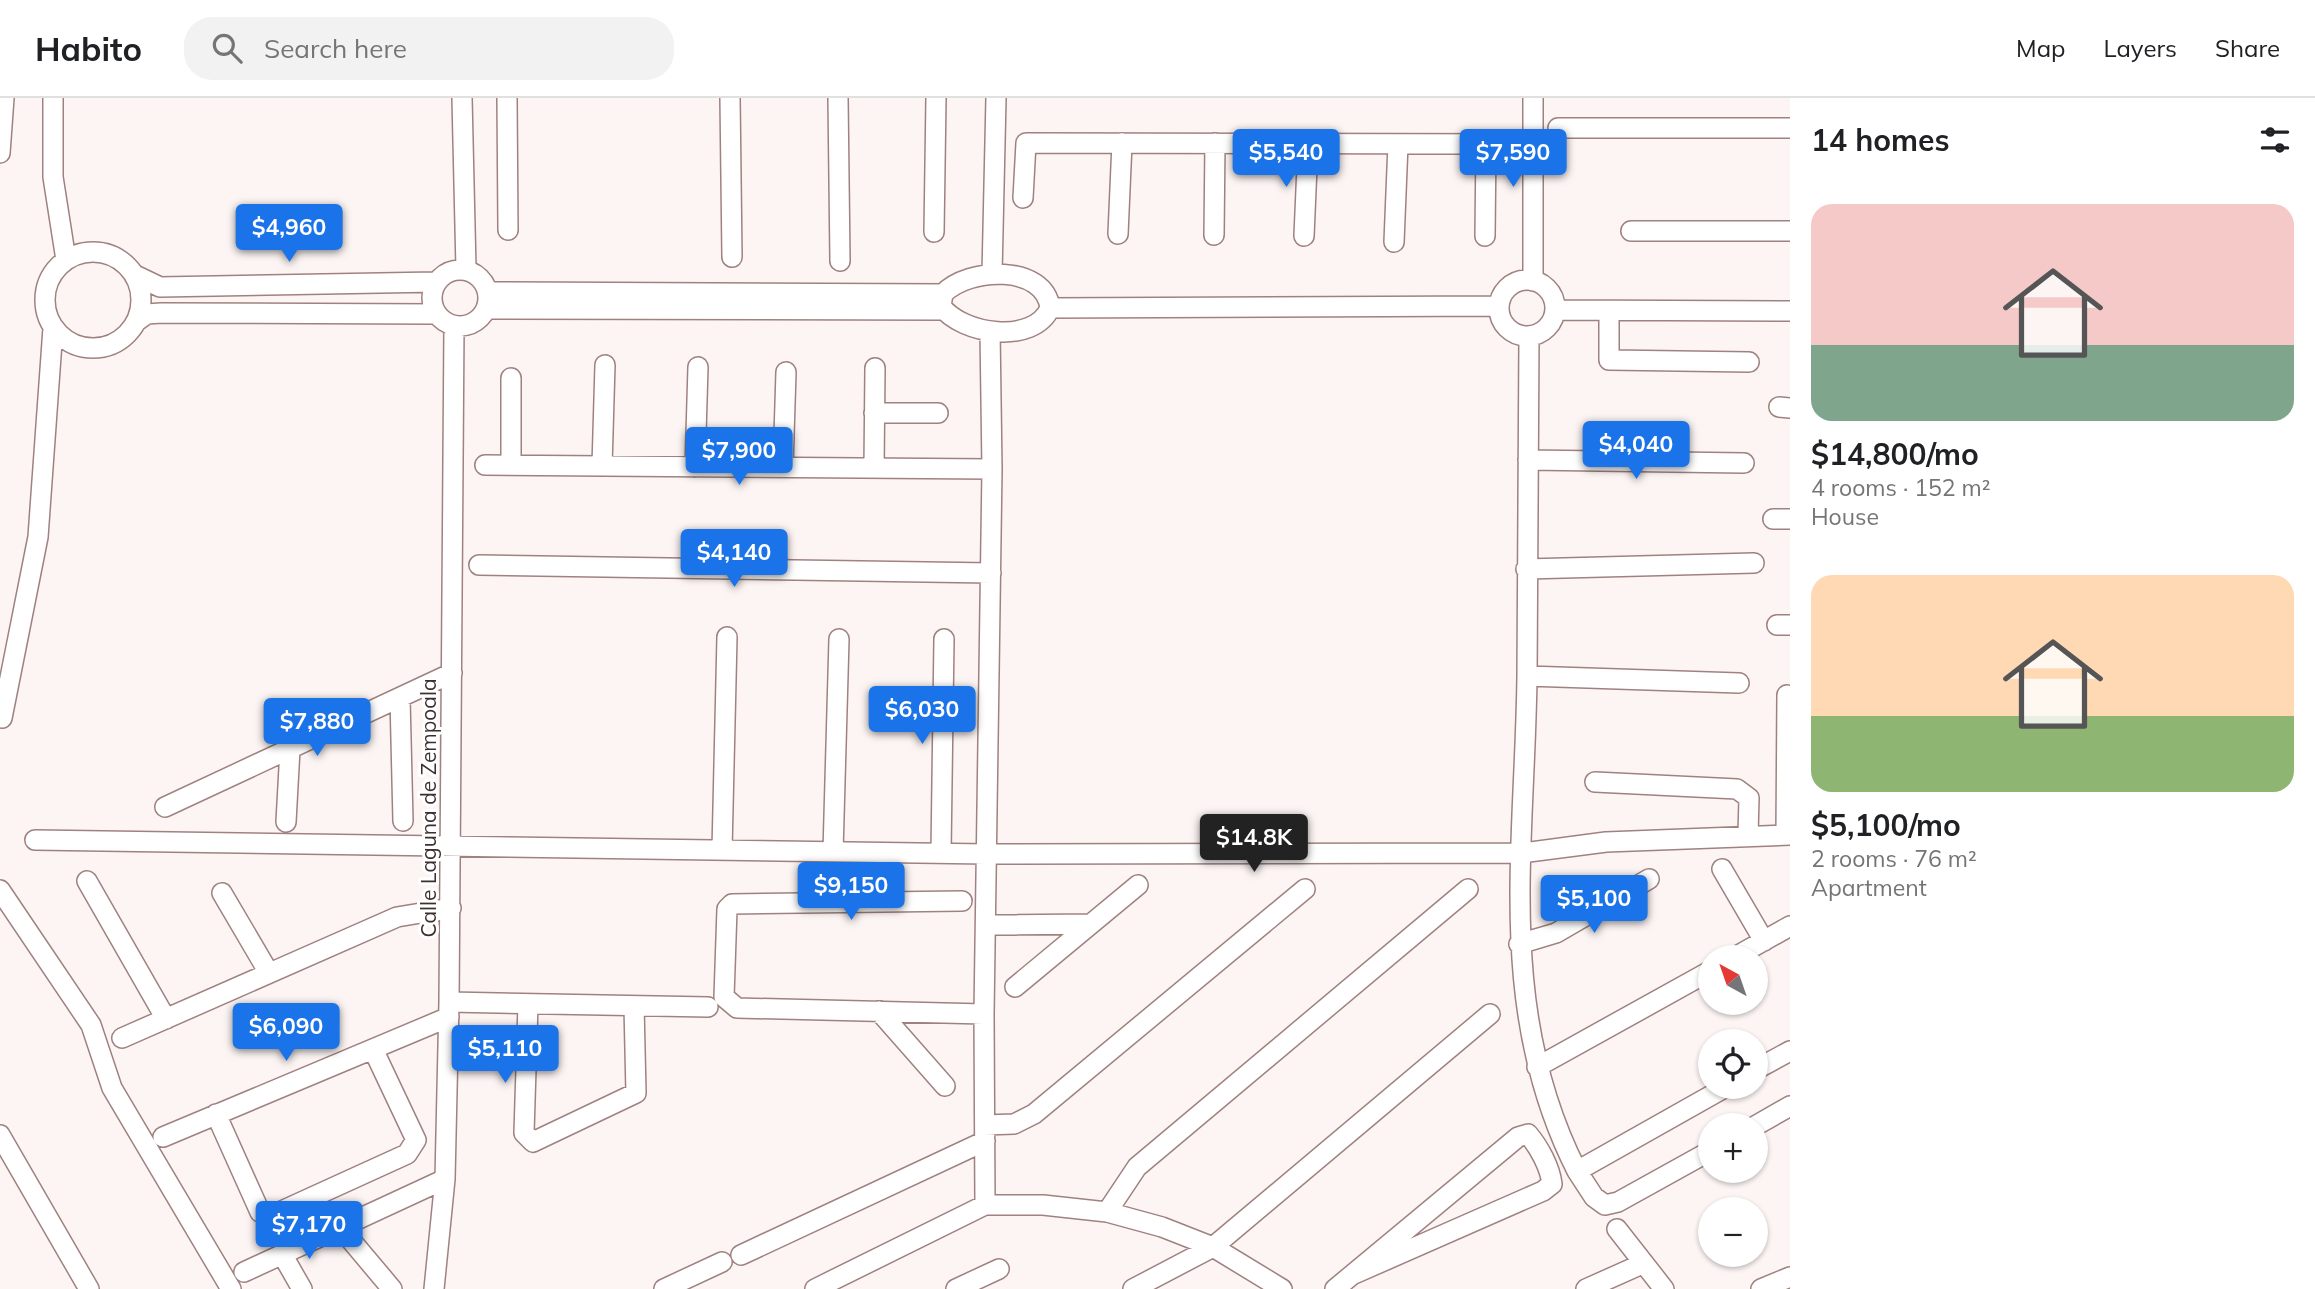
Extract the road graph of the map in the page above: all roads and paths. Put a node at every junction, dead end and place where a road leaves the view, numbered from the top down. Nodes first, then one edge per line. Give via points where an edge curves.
1 (4, 98) edge
2 (53, 98) edge
3 (462, 98) edge
4 (507, 98) edge
5 (730, 98) edge
6 (838, 98) edge
7 (936, 98) edge
8 (996, 98) edge
9 (1533, 98) edge
10 (1558, 128) dead end
11 (1790, 128) edge
12 (1122, 143) junction
13 (1215, 143) junction
14 (1308, 143) junction
15 (1398, 144) junction
16 (1486, 144) junction
17 (1533, 144) junction
18 (0, 153) edge
19 (1023, 198) dead end
20 (508, 230) dead end
21 (1790, 230) edge
22 (1631, 231) dead end
23 (934, 232) dead end
24 (1118, 234) dead end
25 (1214, 235) dead end
26 (1304, 236) dead end
27 (1485, 236) dead end
28 (1394, 242) dead end
29 (732, 257) dead end
30 (66, 260) junction
31 (839, 261) dead end
32 (466, 269) junction
33 (992, 274) junction
34 (135, 275) junction
35 (1533, 281) junction
36 (436, 282) junction
37 (487, 301) junction
38 (943, 302) junction
39 (1499, 306) junction
40 (1050, 308) junction
41 (1555, 310) junction
42 (1609, 310) junction
43 (1790, 311) edge
44 (436, 314) junction
45 (137, 321) junction
46 (454, 326) junction
47 (53, 328) junction
48 (990, 331) junction
49 (1529, 337) junction
50 (1749, 362) dead end
51 (606, 365) dead end
52 (698, 367) dead end
53 (875, 368) dead end
54 (786, 372) dead end
55 (511, 378) dead end
56 (874, 413) junction
57 (939, 413) dead end
58 (1528, 460) junction
59 (1744, 463) dead end
60 (485, 464) dead end
61 (511, 465) junction
62 (602, 466) junction
63 (695, 467) junction
64 (783, 467) junction
65 (874, 468) junction
66 (992, 469) junction
67 (1754, 563) dead end
68 (479, 565) dead end
69 (1526, 569) junction
70 (991, 573) junction
71 (727, 637) dead end
72 (839, 639) dead end
73 (944, 639) dead end
74 (452, 673) junction
75 (1527, 676) junction
76 (1739, 683) dead end
77 (1787, 695) dead end
78 (400, 698) junction
79 (2, 718) dead end
80 (290, 749) junction
81 (1595, 782) dead end
82 (165, 807) dead end
83 (403, 821) dead end
84 (286, 822) dead end
85 (1748, 835) junction
86 (1788, 835) edge
87 (35, 841) dead end
88 (452, 848) junction
89 (722, 850) junction
90 (833, 852) junction
91 (941, 853) junction
92 (1522, 853) junction
93 (987, 854) junction
94 (1722, 869) dead end
95 (1650, 879) dead end
96 (87, 881) dead end
97 (1138, 885) dead end
98 (1305, 889) dead end
99 (1468, 889) dead end
100 (0, 890) edge
101 (222, 893) dead end
102 (962, 901) dead end
103 (451, 908) junction
104 (1091, 924) junction
105 (986, 925) junction
106 (1790, 926) edge
107 (1764, 941) junction
108 (1519, 944) junction
109 (1757, 945) edge
110 (269, 973) junction
111 (1698, 978) edge
112 (1015, 988) dead end
113 (528, 1004) junction
114 (634, 1006) junction
115 (708, 1007) dead end
116 (449, 1009) junction
117 (879, 1011) junction
118 (984, 1014) junction
119 (1490, 1014) dead end
120 (166, 1019) junction
121 (122, 1038) dead end
122 (373, 1049) junction
123 (1790, 1051) edge
124 (1768, 1063) edge
125 (1537, 1067) junction
126 (945, 1086) dead end
127 (1705, 1099) edge
128 (1790, 1106) edge
129 (216, 1114) junction
130 (1768, 1119) edge
131 (985, 1133) junction
132 (0, 1135) edge
133 (163, 1138) dead end
134 (1698, 1158) edge
135 (1577, 1171) junction
136 (444, 1179) junction
137 (985, 1205) junction
138 (1107, 1212) junction
139 (339, 1226) junction
140 (1617, 1229) dead end
141 (1213, 1247) junction
142 (282, 1254) junction
143 (741, 1255) dead end
144 (722, 1262) dead end
145 (1643, 1264) junction
146 (999, 1269) dead end
147 (244, 1272) dead end
148 (1354, 1275) junction
149 (1790, 1277) edge
150 (89, 1289) edge
151 (231, 1289) edge
152 (302, 1289) edge
153 (392, 1289) edge
154 (434, 1289) edge
155 (664, 1289) edge
156 (815, 1289) edge
157 (956, 1289) edge
158 (1133, 1289) edge
159 (1282, 1289) edge
160 (1335, 1289) edge
161 (1586, 1289) edge
162 (1664, 1289) edge
163 (1761, 1289) edge

1 - 18 street
2 - 30 street via 53,177
3 - 32 street
4 - 20 street
5 - 29 street
6 - 31 street
7 - 23 street
8 - 33 street
9 - 17 street
10 - 11 street
12 - 13 street
12 - 19 street via 1026,142
12 - 24 street
13 - 14 street
13 - 25 street
14 - 15 street
14 - 26 street
15 - 16 street
15 - 28 street
16 - 17 street
16 - 27 street
17 - 35 street
21 - 22 street
30 - 34 street via 102,253 125,263
30 - 47 street via 46,291
32 - 36 street via 444,274
32 - 37 street via 476,274
33 - 38 street via 964,278
33 - 40 street via 1030,282 1045,295
34 - 36 street via 160,287
34 - 45 street via 142,296
35 - 39 street via 1510,286
35 - 41 street via 1547,288
36 - 44 street via 432,303
37 - 38 street
37 - 46 street via 476,322
38 - 48 street via 960,324
39 - 40 street
39 - 49 street via 1507,328
40 - 48 street via 1039,323
41 - 42 street
41 - 49 street via 1549,325
42 - 43 street
42 - 50 street via 1609,360
44 - 45 street via 161,313
44 - 46 street
45 - 47 street via 121,340 97,349 72,344
46 - 74 street, Calle Laguna de Zempoala
47 - 79 street via 38,537
48 - 66 street
49 - 58 street
51 - 62 street
52 - 63 street
53 - 56 street
54 - 64 street
55 - 61 street
56 - 57 street
56 - 65 street
58 - 59 street
58 - 69 street
60 - 61 street
61 - 62 street
62 - 63 street
63 - 64 street
64 - 65 street
65 - 66 street
66 - 70 street
67 - 69 street
68 - 70 street
69 - 75 street
70 - 93 street
71 - 89 street
72 - 90 street
73 - 91 street
74 - 78 street
74 - 88 street, Calle Laguna de Zempoala
75 - 76 street
75 - 92 street
77 - 86 street
78 - 80 street
78 - 83 street
80 - 82 street
80 - 84 street
81 - 85 street via 1737,789 1749,798
85 - 86 street
85 - 92 street via 1606,842
87 - 88 street
88 - 89 street
88 - 103 street, Calle Laguna de Zempoala
89 - 90 street
90 - 91 street
91 - 93 street
92 - 93 street
92 - 108 street
93 - 105 street
94 - 107 street
95 - 108 street via 1556,933
96 - 120 street
97 - 104 street
98 - 131 street via 1034,1114
99 - 138 street via 1137,1167
100 - 151 street via 92,1025 112,1088
101 - 110 street
102 - 117 street via 739,902 727,909 724,997 731,1004 737,1008
103 - 110 street via 397,917
103 - 116 street, Calle Laguna de Zempoala
104 - 105 street
104 - 112 street
105 - 118 street
106 - 107 street
107 - 109 street
108 - 125 street
110 - 120 street
111 - 125 street
113 - 114 street
113 - 114 street via 524,1133 533,1142 636,1093
113 - 116 street
114 - 115 street
116 - 122 street
116 - 136 street, Calle Laguna de Zempoala
117 - 118 street
117 - 126 street
118 - 131 street
119 - 141 street
120 - 121 street
122 - 129 street
122 - 129 street via 416,1140 413,1148 273,1215 260,1212
123 - 124 street
125 - 135 street via 1548,1108
127 - 135 street
128 - 130 street
129 - 133 street
131 - 137 street
131 - 143 street
132 - 150 street
134 - 135 street via 1605,1205
136 - 139 street
136 - 154 street, Calle Laguna de Zempoala
137 - 138 street
137 - 156 street
138 - 141 street
139 - 142 street
139 - 153 street
140 - 145 street
141 - 158 street
141 - 159 street
142 - 147 street
142 - 152 street
144 - 155 street
145 - 161 street
145 - 162 street
146 - 157 street
148 - 148 street via 1518,1137 1528,1134 1535,1142 1552,1184 1543,1191
148 - 160 street
149 - 163 street

